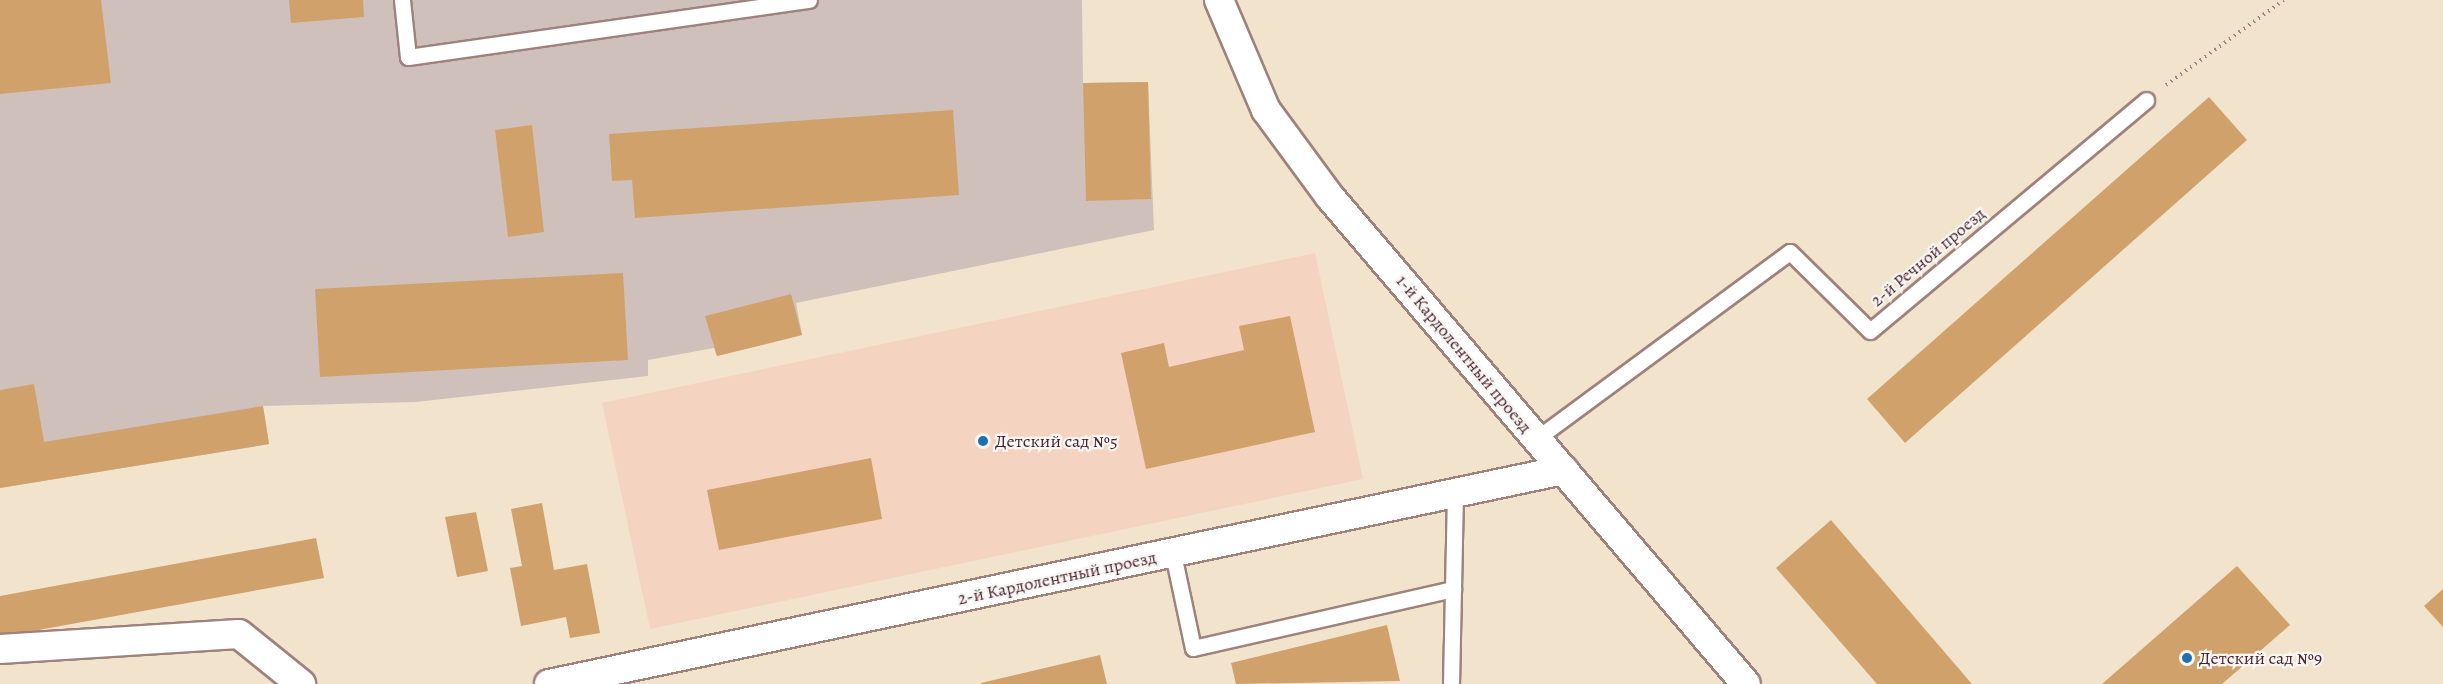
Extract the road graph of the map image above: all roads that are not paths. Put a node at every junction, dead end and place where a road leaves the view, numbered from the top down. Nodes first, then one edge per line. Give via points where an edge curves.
1 (402, 0) edge
2 (808, 0) edge
3 (1219, 0) edge
4 (2146, 100) road end
5 (1536, 439) junction
6 (1564, 470) junction
7 (1455, 494) junction
8 (1173, 554) junction
9 (1453, 589) junction
10 (0, 649) edge
11 (301, 684) edge
12 (549, 684) edge
13 (1452, 684) edge
14 (1746, 684) edge

1 - 2 lane via 408,57
3 - 5 street, 1-й Кардолентный проезд via 1266,110 1330,196
4 - 5 lane, 2-й Речной проезд via 1870,331 1790,252
5 - 6 street, 1-й Кардолентный проезд
6 - 7 street, 2-й Кардолентный проезд
6 - 14 street, 1-й Кардолентный проезд
7 - 8 street, 2-й Кардолентный проезд
7 - 9 lane
8 - 9 lane via 1193,648
8 - 12 street, 2-й Кардолентный проезд
9 - 13 lane
10 - 11 street via 239,634

